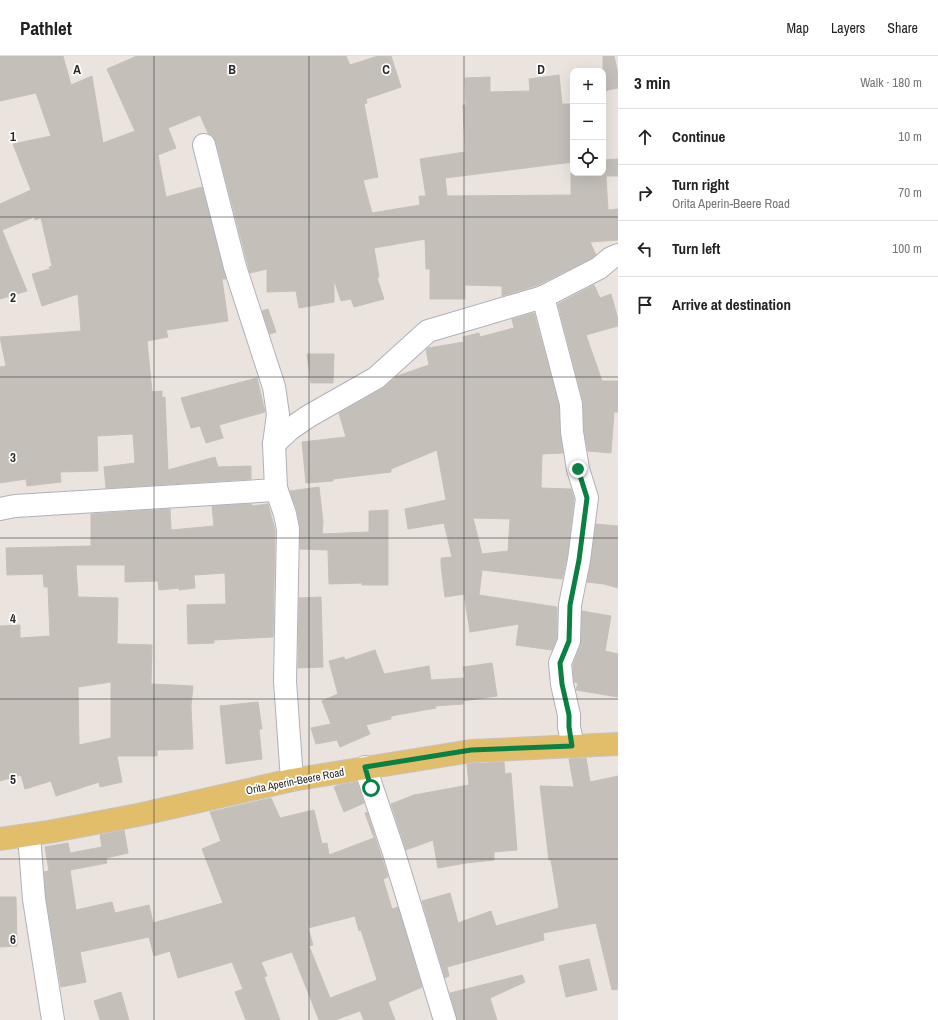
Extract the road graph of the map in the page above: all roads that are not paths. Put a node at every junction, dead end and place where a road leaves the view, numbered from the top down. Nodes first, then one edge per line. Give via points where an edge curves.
1 (204, 145) dead end
2 (618, 255) edge
3 (543, 297) junction
4 (274, 444) junction
5 (276, 490) junction
6 (0, 509) edge
7 (618, 744) edge
8 (572, 746) junction
9 (365, 767) junction
10 (292, 780) junction
11 (28, 834) junction
12 (0, 839) edge
13 (53, 1020) edge
14 (445, 1020) edge

1 - 4 street via 235,267 274,387 278,414
2 - 3 street via 599,268
3 - 4 street via 428,331 376,378 309,416
3 - 8 street via 571,404 572,432 578,469 587,498 570,605 569,641 560,663
4 - 5 street
5 - 6 street
5 - 10 street via 288,529 285,681
7 - 8 main road, Orita Aperin-Beere Road
8 - 9 main road, Orita Aperin-Beere Road via 471,750
9 - 10 main road, Orita Aperin-Beere Road
9 - 14 street
10 - 11 main road, Orita Aperin-Beere Road via 138,815
11 - 12 main road, Orita Aperin-Beere Road
11 - 13 street via 34,899

